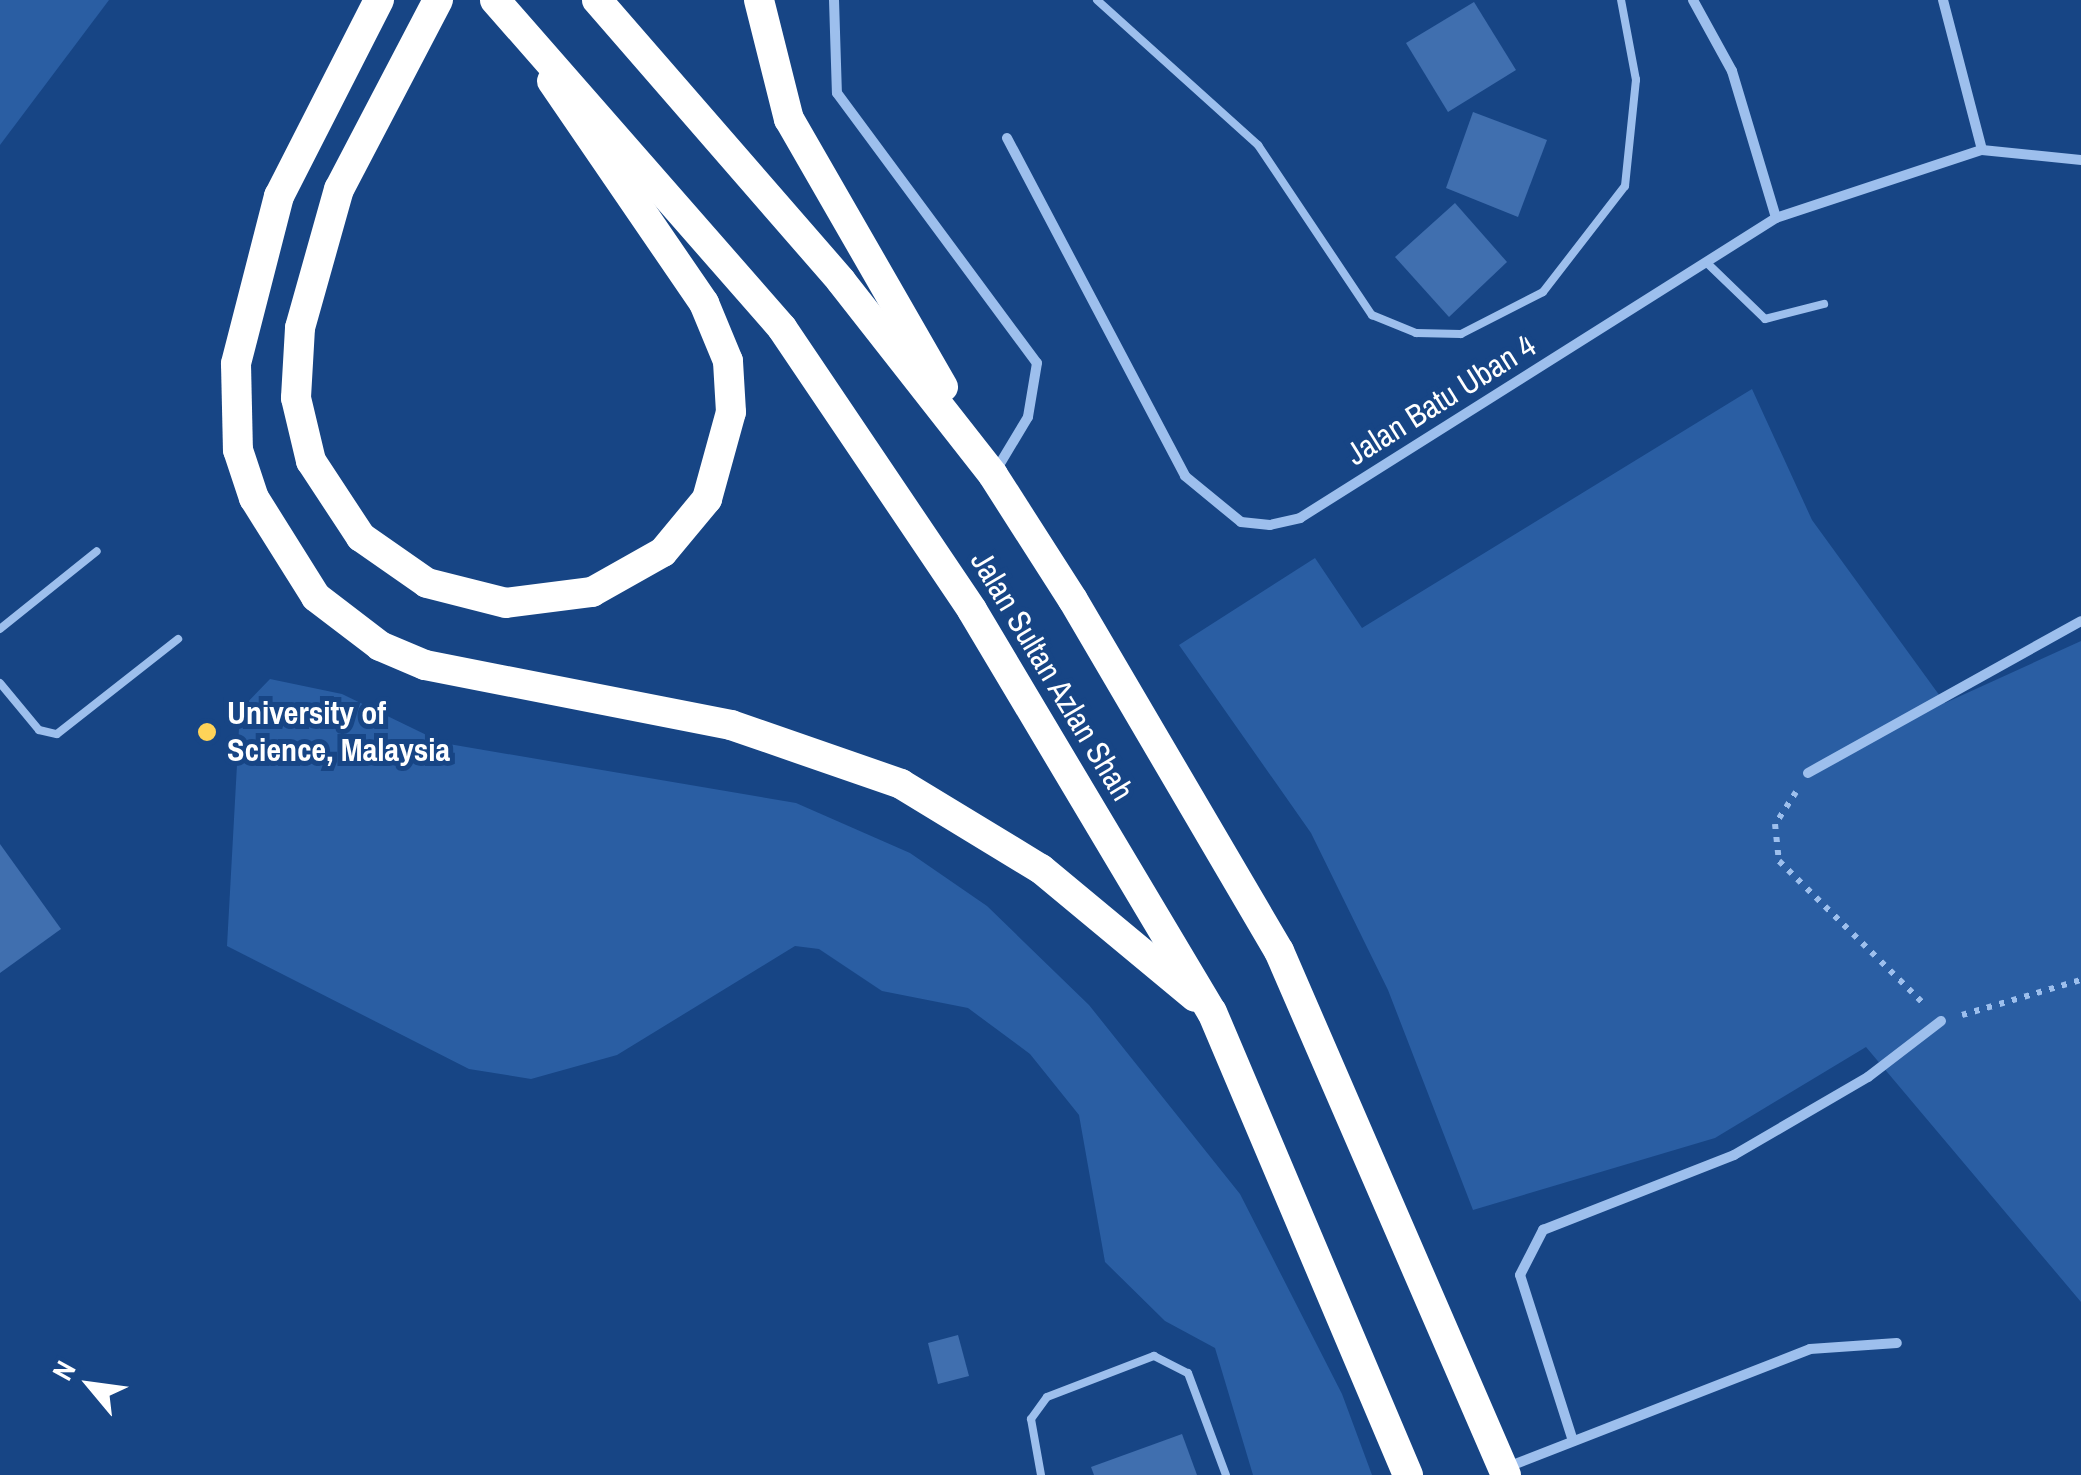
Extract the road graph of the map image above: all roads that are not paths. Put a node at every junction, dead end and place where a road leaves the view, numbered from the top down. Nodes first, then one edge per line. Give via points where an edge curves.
1 (379, 0) edge
2 (438, 0) edge
3 (597, 0) edge
4 (759, 0) edge
5 (834, 0) edge
6 (1097, 0) edge
7 (1621, 0) edge
8 (1694, 0) edge
9 (1943, 0) edge
10 (499, 4) edge
11 (1008, 138) dead end
12 (1982, 150) junction
13 (2081, 160) edge
14 (1776, 218) junction
15 (1706, 262) junction
16 (1824, 304) dead end
17 (993, 475) junction
18 (96, 551) dead end
19 (2081, 621) edge
20 (0, 629) edge
21 (178, 639) dead end
22 (0, 683) edge
23 (1808, 773) road end
24 (1212, 1012) junction
25 (1941, 1021) road end
26 (1897, 1343) dead end
27 (1573, 1441) junction
28 (1505, 1472) edge
29 (1041, 1475) edge
30 (1226, 1475) edge
31 (1408, 1475) edge

1 - 24 highway via 299,146 241,328 238,450 295,572 345,624 425,665 731,725 901,784 1042,868
2 - 10 highway via 339,189 296,360 311,461 342,514 383,556 478,599 532,603 592,592 688,528 728,440 728,361 704,303
3 - 17 highway, Jalan Sultan Azlan Shah via 840,281
4 - 17 highway via 789,119
5 - 17 street via 837,93 1038,363 1028,417
6 - 7 lane via 1258,145 1372,315 1416,333 1461,334 1543,292 1625,186 1636,80
8 - 14 street via 1732,72
9 - 12 street
10 - 24 highway, Jalan Sultan Azlan Shah via 685,209 830,393 972,610
11 - 15 street, Jalan Batu Uban 4 via 1185,476 1241,522 1300,518
12 - 13 street, Jalan Batu Uban 4
12 - 14 street, Jalan Batu Uban 4
14 - 15 street, Jalan Batu Uban 4
15 - 16 lane via 1765,319
17 - 28 highway, Jalan Sultan Azlan Shah via 1279,952
18 - 20 lane
19 - 23 street
21 - 22 lane via 57,734 39,730
24 - 31 highway, Jalan Sultan Azlan Shah
25 - 27 street via 1868,1077 1734,1155 1542,1230 1524,1252 1522,1286
26 - 27 street via 1810,1349
27 - 28 street
29 - 30 lane via 1030,1419 1046,1397 1154,1356 1188,1373

